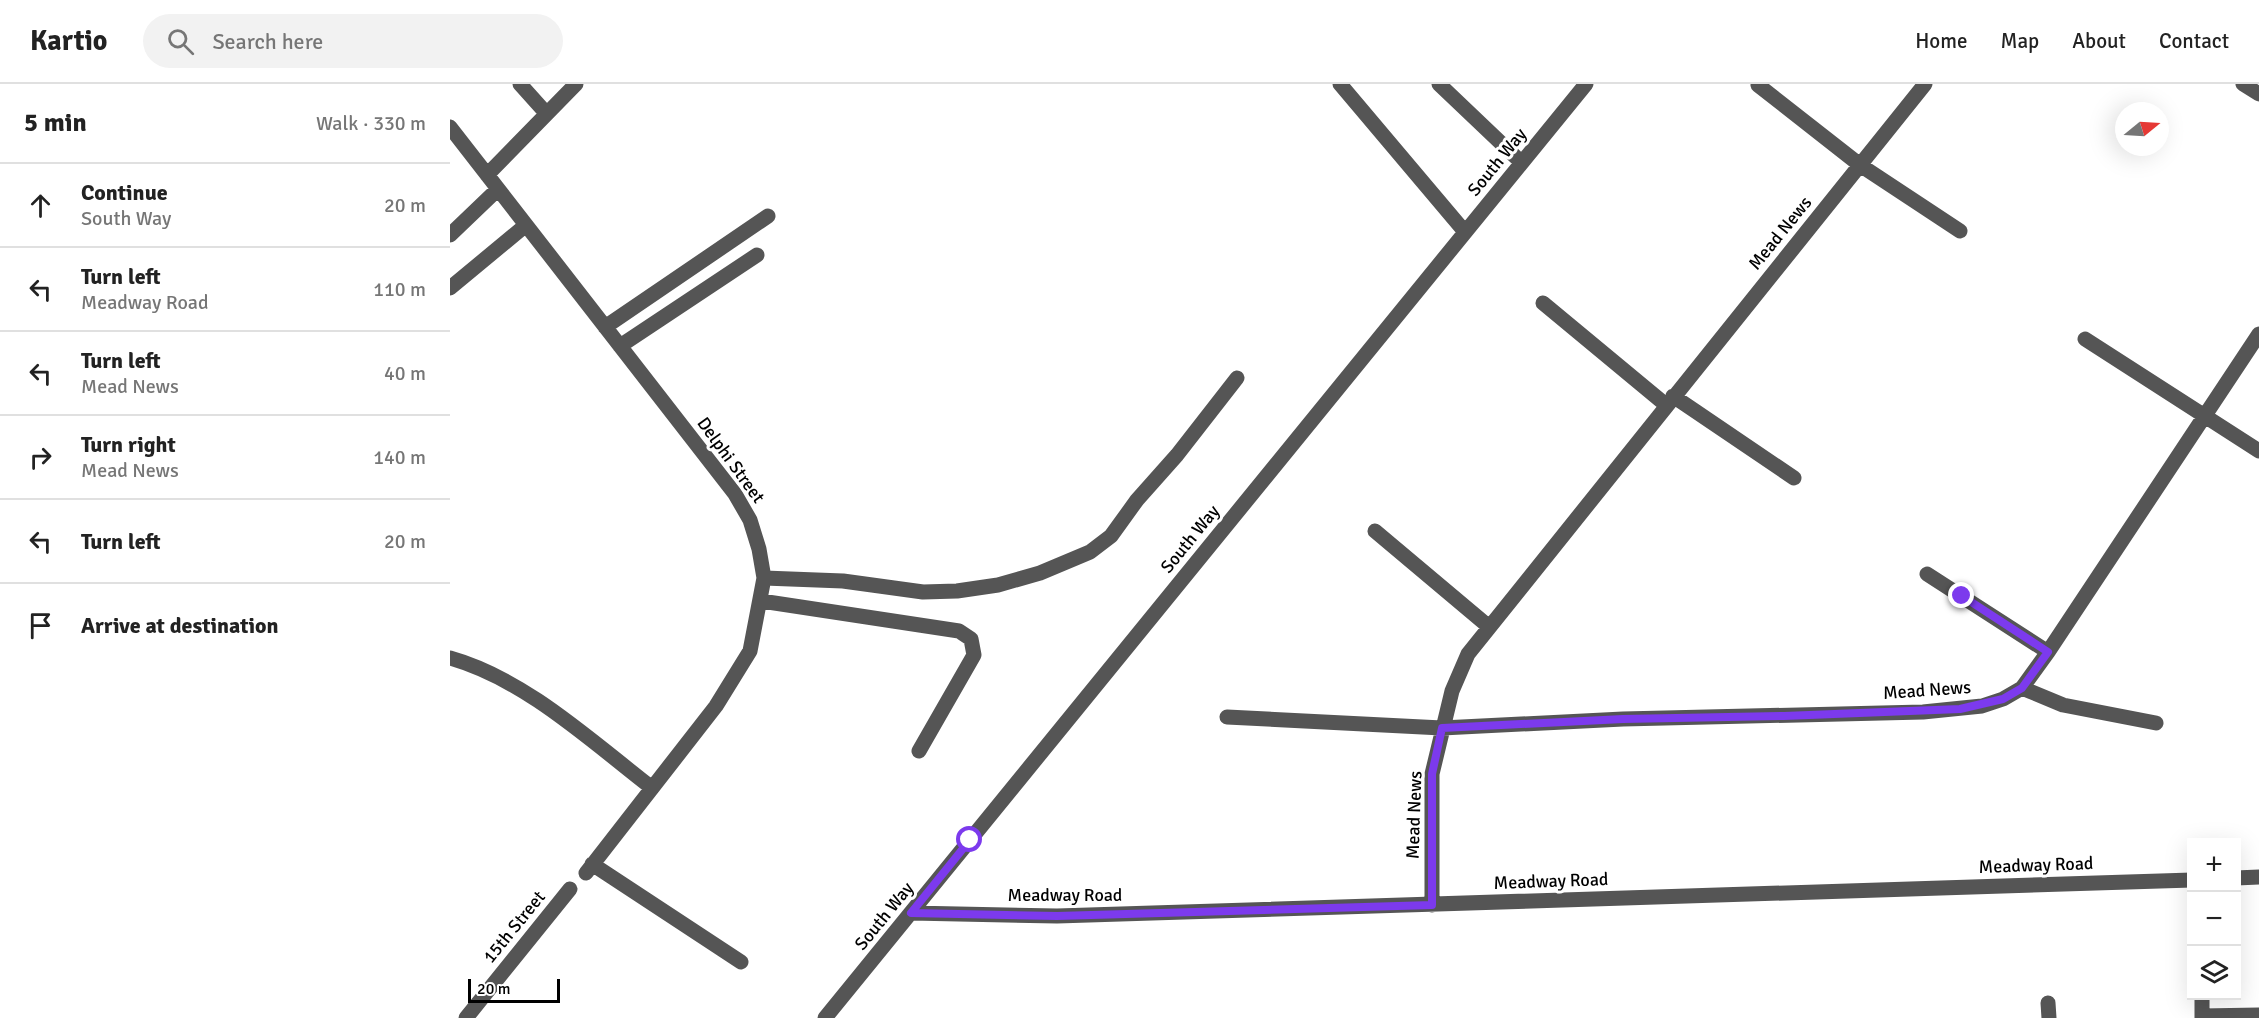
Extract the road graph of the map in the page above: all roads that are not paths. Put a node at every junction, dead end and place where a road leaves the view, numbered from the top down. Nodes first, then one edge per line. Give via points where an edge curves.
1 (520, 84) edge
2 (576, 84) edge
3 (1340, 84) edge
4 (1439, 84) edge
5 (1586, 84) edge
6 (1925, 84) edge
7 (2243, 84) edge
8 (1758, 86) dead end
9 (2259, 94) edge
10 (546, 113) junction
11 (450, 127) edge
12 (1521, 162) junction
13 (1860, 165) junction
14 (487, 175) junction
15 (498, 189) junction
16 (768, 216) dead end
17 (526, 225) junction
18 (1960, 231) dead end
19 (1465, 232) junction
20 (450, 235) edge
21 (757, 255) dead end
22 (450, 288) edge
23 (1543, 303) dead end
24 (605, 327) junction
25 (2259, 334) edge
26 (2085, 339) dead end
27 (620, 346) junction
28 (1237, 378) dead end
29 (1669, 401) junction
30 (2205, 415) junction
31 (2259, 451) edge
32 (1794, 478) dead end
33 (1375, 531) dead end
34 (1927, 574) dead end
35 (764, 578) junction
36 (761, 601) junction
37 (1488, 626) junction
38 (2048, 652) junction
39 (450, 658) edge
40 (2022, 688) junction
41 (1227, 717) dead end
42 (2156, 723) dead end
43 (1442, 728) junction
44 (919, 751) dead end
45 (652, 788) junction
46 (2259, 877) edge
47 (2241, 878) edge
48 (2187, 880) edge
49 (570, 889) dead end
50 (1432, 905) junction
51 (911, 913) junction
52 (741, 962) dead end
53 (2202, 1000) edge
54 (2259, 1015) edge
55 (2202, 1017) edge
56 (466, 1018) edge
57 (825, 1018) edge

1 - 10 street
2 - 10 street
3 - 19 street
4 - 12 street
5 - 12 street, South Way
6 - 13 street, Mead News
7 - 9 street
8 - 13 street
10 - 14 street
11 - 14 street, Delphi Street
12 - 19 street, South Way
13 - 18 street
13 - 29 street, Mead News
14 - 15 street, Delphi Street
15 - 17 street, Delphi Street
15 - 20 street
16 - 24 street
17 - 22 street
17 - 24 street, Delphi Street
19 - 51 street, South Way
21 - 27 street
23 - 29 street
24 - 27 street, Delphi Street
25 - 30 street, Mead News
26 - 30 street
27 - 35 street, Delphi Street via 735,494 750,520
28 - 35 street via 1111,536 1090,552 1019,579 957,591 923,592 843,581
29 - 32 street
29 - 37 street, Mead News
30 - 31 street
30 - 38 street, Mead News
33 - 37 street
34 - 38 street
35 - 36 street, Delphi Street
36 - 44 street via 959,632 971,639 974,655
36 - 45 street, Delphi Street via 750,651 716,706
37 - 43 street, Mead News via 1468,654
38 - 40 street, Mead News
39 - 45 street via 478,666 524,692
40 - 42 street via 2063,705
40 - 43 street, Mead News via 1982,706 1923,712
41 - 43 street
43 - 50 street, Mead News via 1432,774
45 - 52 street, Delphi Street via 589,869
46 - 47 street
48 - 50 street, Meadway Road
49 - 56 street, 15th Street
50 - 51 street, Meadway Road via 1057,916
51 - 57 street, South Way
53 - 55 street
54 - 55 street

